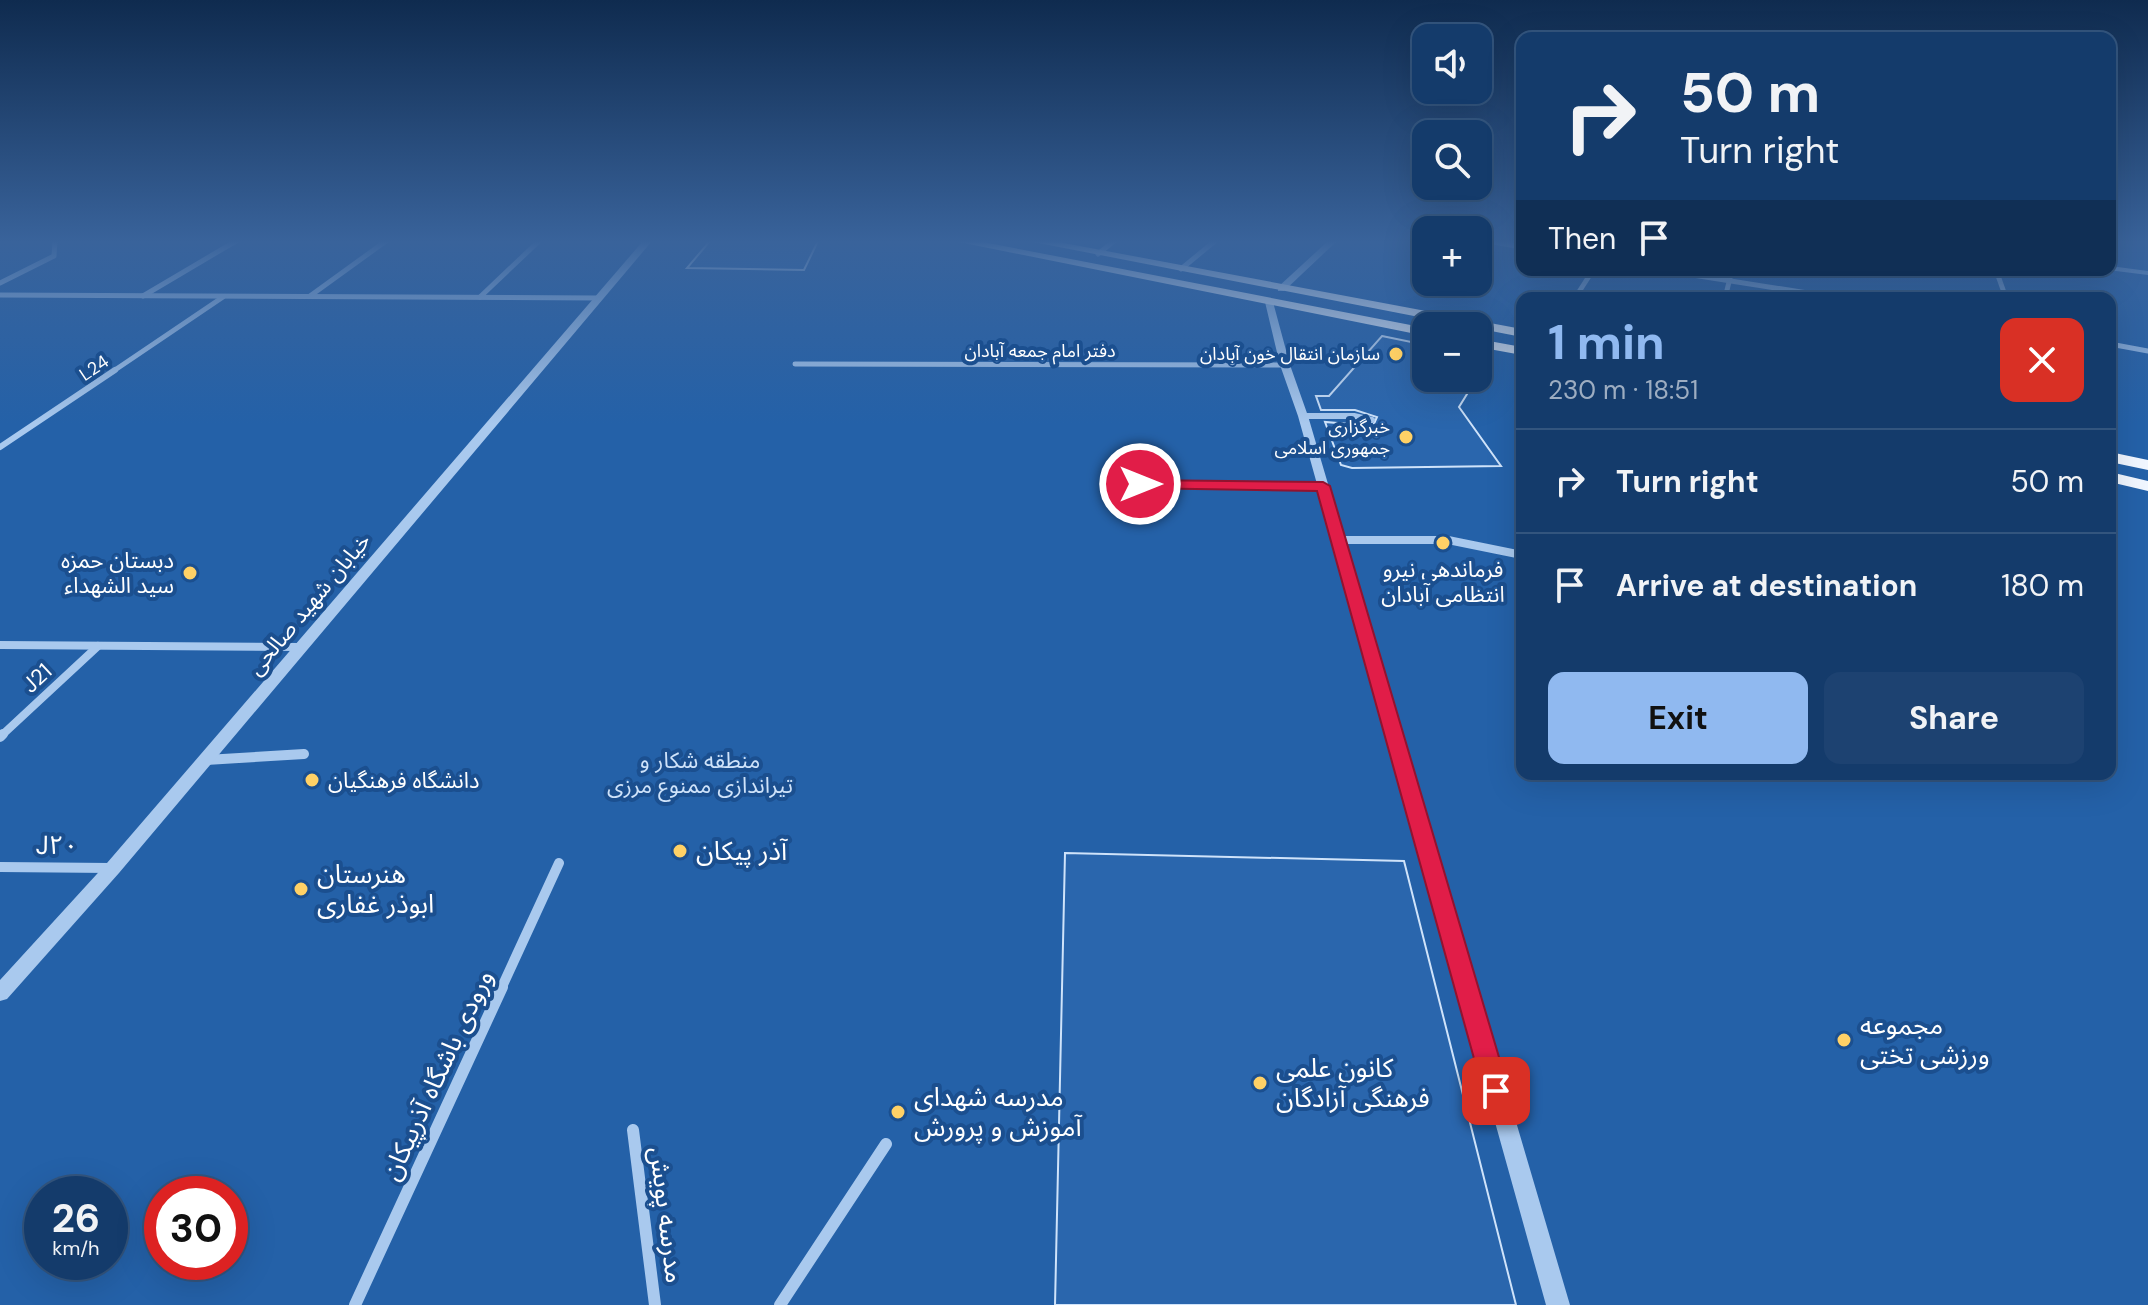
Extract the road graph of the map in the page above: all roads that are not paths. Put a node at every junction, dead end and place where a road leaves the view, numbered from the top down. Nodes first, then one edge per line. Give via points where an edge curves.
1 (214, 302) edge
2 (596, 302) edge
3 (1276, 302) edge
4 (1300, 302) edge
5 (1314, 302) edge
6 (1412, 329) edge
7 (1516, 332) edge
8 (2116, 345) edge
9 (1492, 346) edge
10 (1516, 350) edge
11 (2148, 351) edge
12 (795, 364) dead end
13 (1285, 365) junction
14 (1303, 416) junction
15 (1372, 420) dead end
16 (0, 447) edge
17 (2116, 458) edge
18 (2148, 465) edge
19 (2116, 478) edge
20 (1140, 484) dead end
21 (1323, 486) junction
22 (2148, 486) edge
23 (1338, 540) junction
24 (1516, 554) edge
25 (0, 645) edge
26 (98, 646) junction
27 (301, 647) junction
28 (0, 737) edge
29 (304, 754) dead end
30 (205, 760) junction
31 (559, 863) dead end
32 (0, 867) edge
33 (113, 868) junction
34 (0, 993) edge
35 (633, 1130) dead end
36 (886, 1144) dead end
37 (355, 1305) edge
38 (655, 1305) edge
39 (780, 1305) edge
40 (1558, 1305) edge

1 - 16 street, L24
2 - 27 street, خیابان شهید صالحی
3 - 13 street
4 - 6 main road
5 - 7 main road
8 - 11 street
9 - 10 main road
12 - 13 street, دفتر امام جمعه آبادان
13 - 14 street
14 - 15 street
14 - 21 street
17 - 18 main road
19 - 22 main road
20 - 21 street
21 - 23 street
23 - 24 street via 1448,540
23 - 40 street
25 - 26 street
26 - 27 street
26 - 28 street, J21
27 - 30 street, خیابان شهید صالحی
29 - 30 street
30 - 33 street, خیابان شهید صالحی
31 - 37 street, ورودی باشگاه آذرپیکان
32 - 33 street, J۲۰
33 - 34 street, خیابان شهید صالحی
35 - 38 street, مدرسه پویش
36 - 39 street

